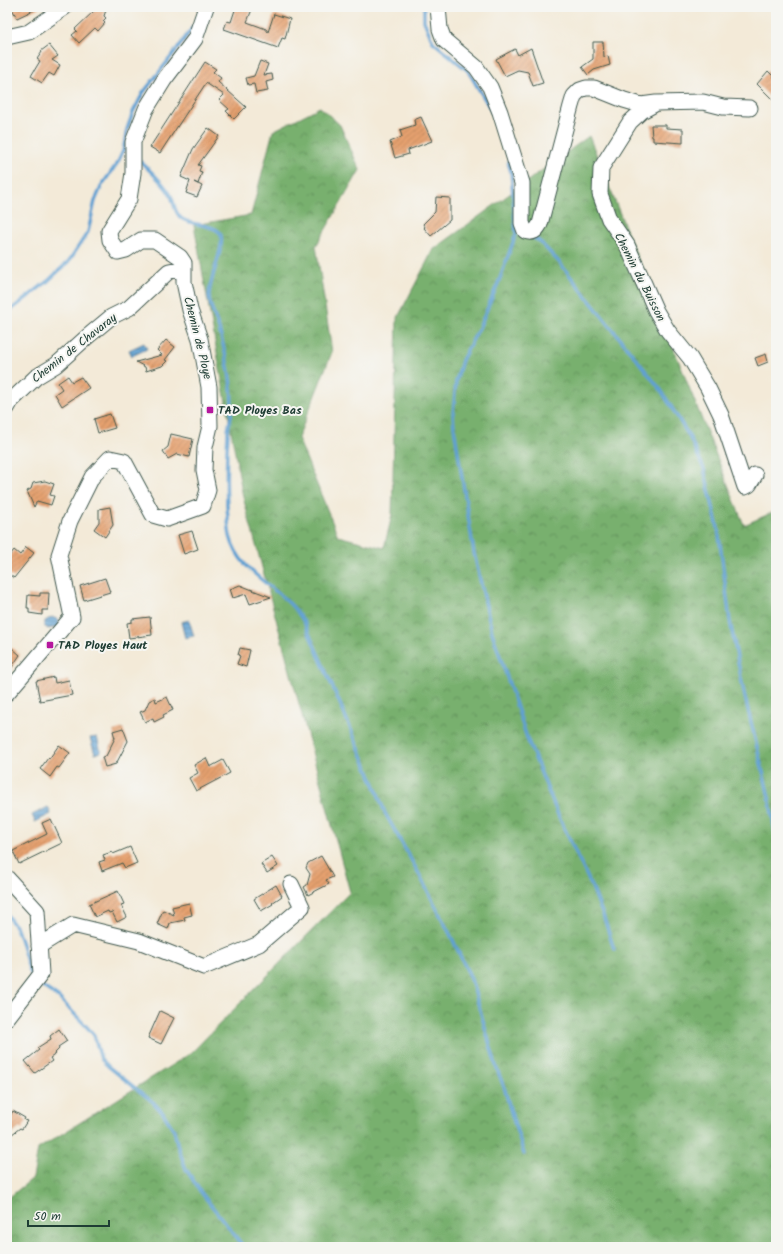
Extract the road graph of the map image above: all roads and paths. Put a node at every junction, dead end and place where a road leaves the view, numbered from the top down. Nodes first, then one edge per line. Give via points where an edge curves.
1 (65, 7) edge
2 (206, 7) edge
3 (438, 7) edge
4 (7, 37) edge
5 (656, 103) junction
6 (750, 108) dead end
7 (184, 268) junction
8 (7, 408) edge
9 (755, 475) dead end
10 (7, 693) edge
11 (7, 878) edge
12 (292, 884) dead end
13 (39, 946) junction
14 (7, 1018) edge

1 - 4 street via 29,32
2 - 7 street via 195,39 146,109 133,142 133,174 129,199 109,231 110,240 118,252 141,240 154,240 180,257 184,262
3 - 5 street via 444,40 476,67 490,87 500,112 522,184 522,223 525,231 530,233 540,224 570,106 580,90 594,88 641,105
5 - 6 street via 703,102 723,107
5 - 9 street, Chemin du Buisson via 630,122 601,168 600,194 609,219 627,245 656,311 708,388 721,415 745,487
7 - 8 street, Chemin de Chavaray via 169,271 129,308 111,317 56,365 36,377
7 - 10 street, Chemin de Ploye via 184,282 200,339 209,387 210,426 205,447 204,470 208,490 203,506 167,519 153,515 124,461 110,458 92,477 70,521 59,555 72,617
11 - 13 street via 37,911
12 - 13 street via 302,907 259,944 204,967 139,941 73,925
13 - 14 street via 41,974

